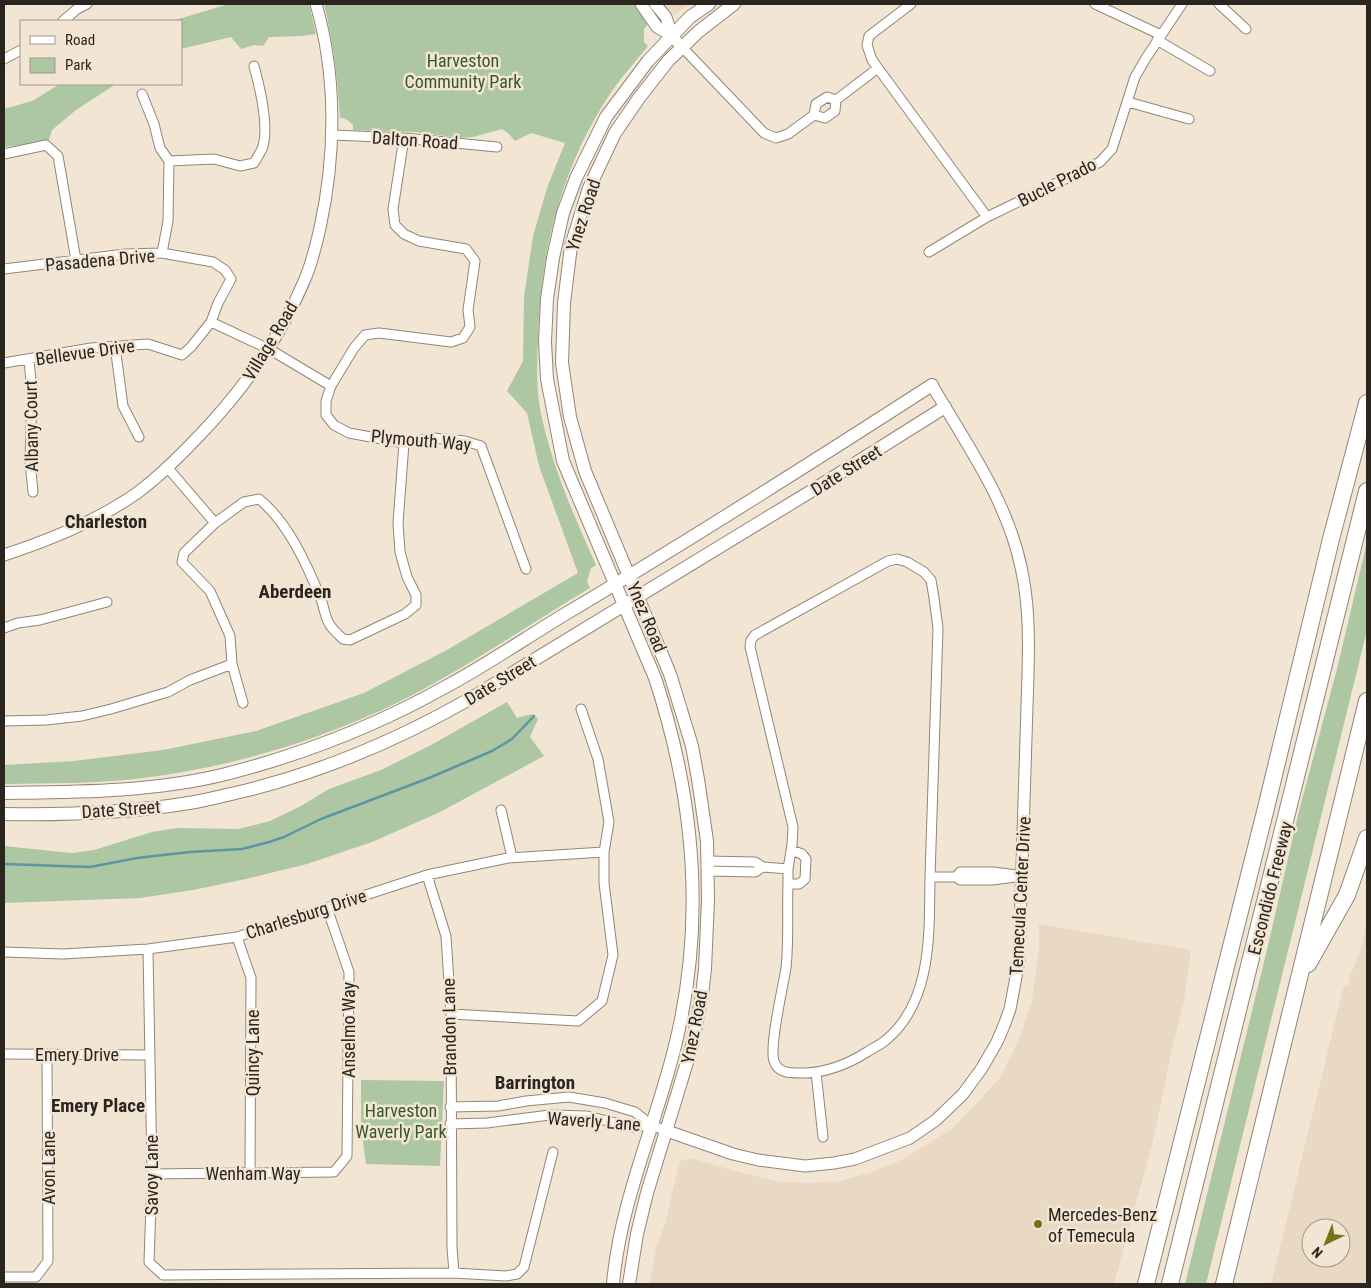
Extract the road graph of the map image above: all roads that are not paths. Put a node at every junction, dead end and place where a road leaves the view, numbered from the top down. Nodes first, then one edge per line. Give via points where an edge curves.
1 (87, 4) edge
2 (316, 4) edge
3 (641, 4) edge
4 (655, 4) edge
5 (709, 4) edge
6 (734, 4) edge
7 (911, 4) edge
8 (1095, 4) edge
9 (1182, 4) edge
10 (1219, 4) edge
11 (76, 6) edge
12 (64, 20) edge
13 (1246, 29) dead end
14 (672, 36) junction
15 (1159, 38) junction
16 (682, 47) junction
17 (20, 51) edge
18 (4, 59) edge
19 (254, 66) dead end
20 (878, 68) junction
21 (1210, 71) dead end
22 (142, 94) dead end
23 (836, 100) junction
24 (1128, 102) junction
25 (814, 115) junction
26 (1189, 119) dead end
27 (333, 135) junction
28 (404, 138) junction
29 (498, 148) dead end
30 (4, 154) edge
31 (169, 161) junction
32 (987, 217) junction
33 (929, 252) dead end
34 (162, 253) junction
35 (76, 260) junction
36 (4, 269) edge
37 (211, 322) junction
38 (114, 346) junction
39 (269, 349) junction
40 (29, 360) junction
41 (4, 363) edge
42 (331, 386) junction
43 (932, 386) joint
44 (1367, 403) edge
45 (945, 407) junction
46 (139, 437) dead end
47 (404, 443) junction
48 (167, 467) junction
49 (1367, 491) edge
50 (33, 492) dead end
51 (215, 523) junction
52 (4, 555) edge
53 (526, 569) dead end
54 (630, 576) junction
55 (615, 585) junction
56 (638, 596) junction
57 (107, 602) dead end
58 (624, 604) junction
59 (4, 628) edge
60 (232, 664) junction
61 (1367, 701) edge
62 (243, 703) dead end
63 (581, 709) dead end
64 (4, 721) edge
65 (683, 791) junction
66 (4, 793) edge
67 (501, 810) dead end
68 (4, 814) edge
69 (1367, 838) edge
70 (791, 850) junction
71 (604, 852) junction
72 (512, 858) junction
73 (707, 866) junction
74 (788, 869) junction
75 (426, 874) junction
76 (1023, 876) junction
77 (930, 877) junction
78 (788, 884) junction
79 (328, 908) junction
80 (237, 937) junction
81 (148, 949) junction
82 (4, 952) edge
83 (1298, 981) junction
84 (450, 1014) junction
85 (4, 1054) edge
86 (47, 1054) junction
87 (150, 1055) junction
88 (816, 1072) junction
89 (450, 1107) junction
90 (450, 1124) junction
91 (651, 1124) junction
92 (667, 1131) junction
93 (823, 1137) dead end
94 (553, 1152) dead end
95 (347, 1156) joint
96 (250, 1172) junction
97 (152, 1174) junction
98 (454, 1273) junction
99 (4, 1277) edge
100 (613, 1284) edge
101 (629, 1284) edge
102 (1146, 1284) edge
103 (1170, 1284) edge
104 (1224, 1284) edge

1 - 11 street
2 - 27 street, Village Road via 326,46
3 - 14 street via 657,27
4 - 14 street via 666,17
5 - 14 main road, Ynez Road via 690,17
6 - 16 main road, Ynez Road
7 - 20 street via 869,36 866,45
8 - 15 street
9 - 15 street, Bucle Prado
10 - 13 street
11 - 12 street
14 - 16 street
14 - 55 main road, Ynez Road via 625,89 589,150 563,214 547,299 547,379 563,461
15 - 21 street
15 - 24 street, Bucle Prado via 1135,77
16 - 25 street via 764,133 776,138 788,134
16 - 54 main road, Ynez Road via 644,91 620,126 589,188 571,246 564,303 562,363 570,417 585,471
17 - 18 street
19 - 31 street via 265,121 263,147 254,163 240,166 214,158
20 - 23 street
20 - 32 street
22 - 31 street via 160,148
23 - 25 street via 827,97 816,104
23 - 25 street via 835,111 825,118
24 - 26 street
24 - 32 street, Bucle Prado via 1112,149 1100,162
27 - 28 street, Dalton Road
27 - 39 street, Village Road via 330,175 316,246 306,278
28 - 29 street, Dalton Road
28 - 42 street via 393,210 395,225 419,241 466,249 475,261 468,310 470,327 463,338 451,342 378,332 366,335 354,348
30 - 35 street via 46,145 58,156
31 - 34 street via 168,221
32 - 33 street, Bucle Prado
34 - 35 street, Pasadena Drive
34 - 37 street, Pasadena Drive via 213,262 225,270 231,279
35 - 36 street, Pasadena Drive
37 - 38 street, Bellevue Drive via 182,355 148,344
37 - 39 street
38 - 40 street, Bellevue Drive
38 - 46 street via 123,406
39 - 42 street
39 - 48 street, Village Road via 231,401
40 - 41 street, Bellevue Drive
40 - 50 street, Albany Court
42 - 47 street, Plymouth Way via 326,415 334,425 349,433
43 - 45 street, Temecula Center Drive
43 - 54 main road, Date Street
44 - 102 highway
45 - 56 main road, Date Street
45 - 76 street, Temecula Center Drive via 1001,506 1013,535 1026,595 1029,666
47 - 51 street via 398,523 400,552 416,595 416,605 405,614 350,640 343,639 329,624 306,566 272,510 259,499 244,502
47 - 53 street, Plymouth Way via 433,438 481,446
48 - 51 street
48 - 52 street, Village Road via 106,513 39,544
49 - 103 highway, Escondido Freeway
51 - 60 street via 184,553 182,562 210,591 230,636
54 - 55 main road, Date Street
54 - 56 main road, Ynez Road
55 - 58 main road, Ynez Road
55 - 66 main road, Date Street via 448,686 339,739 265,763 175,783
56 - 58 main road, Date Street
56 - 73 main road, Ynez Road via 670,674 692,746
57 - 59 street
58 - 65 main road, Ynez Road via 662,700 679,762
58 - 68 main road, Date Street via 440,716 374,748 308,774 190,803 96,812
60 - 62 street
60 - 64 street via 168,692 111,709 82,716
61 - 83 highway
63 - 71 street via 598,759 609,822
65 - 73 main road via 692,803 698,860 700,865
65 - 91 main road, Ynez Road via 692,869 691,942 685,999 674,1050
67 - 72 street
69 - 83 highway via 1347,895
70 - 74 street
70 - 77 street via 792,826 751,640 888,561 897,560 916,566 931,580 938,628
70 - 78 street via 802,854 806,860 806,873 799,884
71 - 72 street, Charlesburg Drive
71 - 84 street via 604,883 613,956 602,1001 578,1021
72 - 75 street, Charlesburg Drive
73 - 74 street via 755,872 763,867
73 - 92 main road, Ynez Road via 707,939 702,995 692,1046
74 - 78 street
75 - 79 street, Charlesburg Drive
75 - 84 street, Brandon Lane via 446,936
76 - 77 street via 992,880
76 - 92 street, Temecula Center Drive via 1019,962 1005,1023 972,1083 936,1120 910,1138 855,1158 834,1164 805,1166 734,1154
77 - 88 street via 929,931 917,998 886,1040 856,1059
78 - 88 street via 786,966 773,1047 774,1062 780,1070 790,1073
79 - 80 street, Charlesburg Drive
79 - 95 street, Anselmo Way via 349,972
80 - 81 street, Charlesburg Drive
80 - 96 street, Quincy Lane via 252,978
81 - 82 street, Charlesburg Drive via 63,954
81 - 87 street, Savoy Lane
83 - 104 highway
84 - 89 street, Brandon Lane
85 - 86 street, Emery Drive
86 - 87 street, Emery Drive
86 - 99 street, Avon Lane via 48,1261 36,1277
87 - 97 street, Savoy Lane
88 - 93 street
89 - 90 street, Brandon Lane
89 - 91 street, Waverly Lane via 498,1106 569,1097 635,1112
90 - 91 street, Waverly Lane via 550,1115 587,1116 632,1127
90 - 98 street, Brandon Lane
91 - 92 street
91 - 100 main road, Ynez Road via 629,1194
92 - 101 main road, Ynez Road via 647,1193
94 - 98 street via 524,1268 517,1274 506,1276
95 - 96 street, Wenham Way via 334,1172
96 - 97 street, Wenham Way
97 - 98 street, Savoy Lane via 150,1262 163,1275

